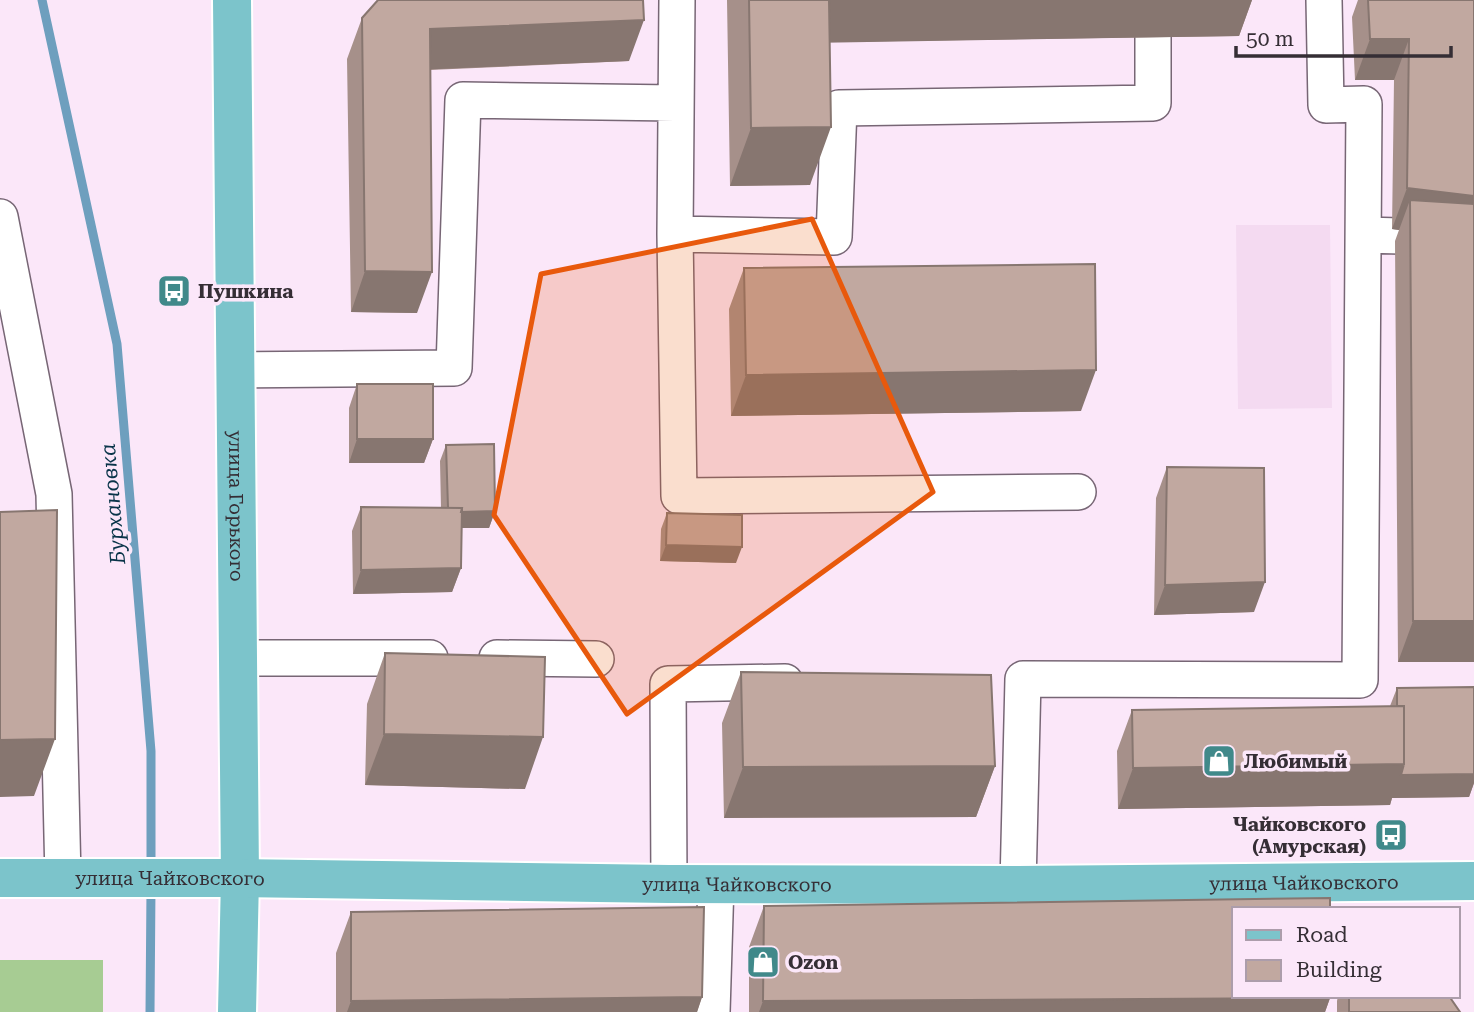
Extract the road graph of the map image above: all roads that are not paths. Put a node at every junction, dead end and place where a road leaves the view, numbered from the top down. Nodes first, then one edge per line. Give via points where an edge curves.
1 (232, 0) edge
2 (677, 0) edge
3 (1153, 0) edge
4 (1324, 0) edge
5 (675, 103) junction
6 (0, 217) edge
7 (675, 234) junction
8 (1364, 235) junction
9 (1474, 238) edge
10 (235, 370) junction
11 (1078, 492) dead end
12 (238, 658) junction
13 (596, 659) dead end
14 (818, 682) edge
15 (0, 878) edge
16 (63, 878) junction
17 (240, 878) junction
18 (1474, 881) edge
19 (716, 883) junction
20 (669, 884) junction
21 (1018, 885) junction
22 (237, 1012) edge
23 (712, 1012) edge

1 - 10 main road, улица Горького
2 - 5 lane
3 - 7 lane via 1153,103 839,107 834,237
4 - 8 lane via 1326,105 1364,104
5 - 7 lane
5 - 10 lane via 463,100 454,368
6 - 16 lane via 54,495 41,556
7 - 11 lane via 679,496
8 - 9 lane
8 - 21 lane via 1360,680 1009,679
10 - 12 main road, улица Горького
12 - 13 lane
12 - 17 main road, улица Горького
14 - 20 lane via 668,684
15 - 16 main road, улица Чайковского
16 - 17 main road, улица Чайковского
17 - 20 main road, улица Чайковского
17 - 22 main road, улица Горького
18 - 21 main road, улица Чайковского
19 - 20 main road, улица Чайковского
19 - 21 main road, улица Чайковского
19 - 23 lane

